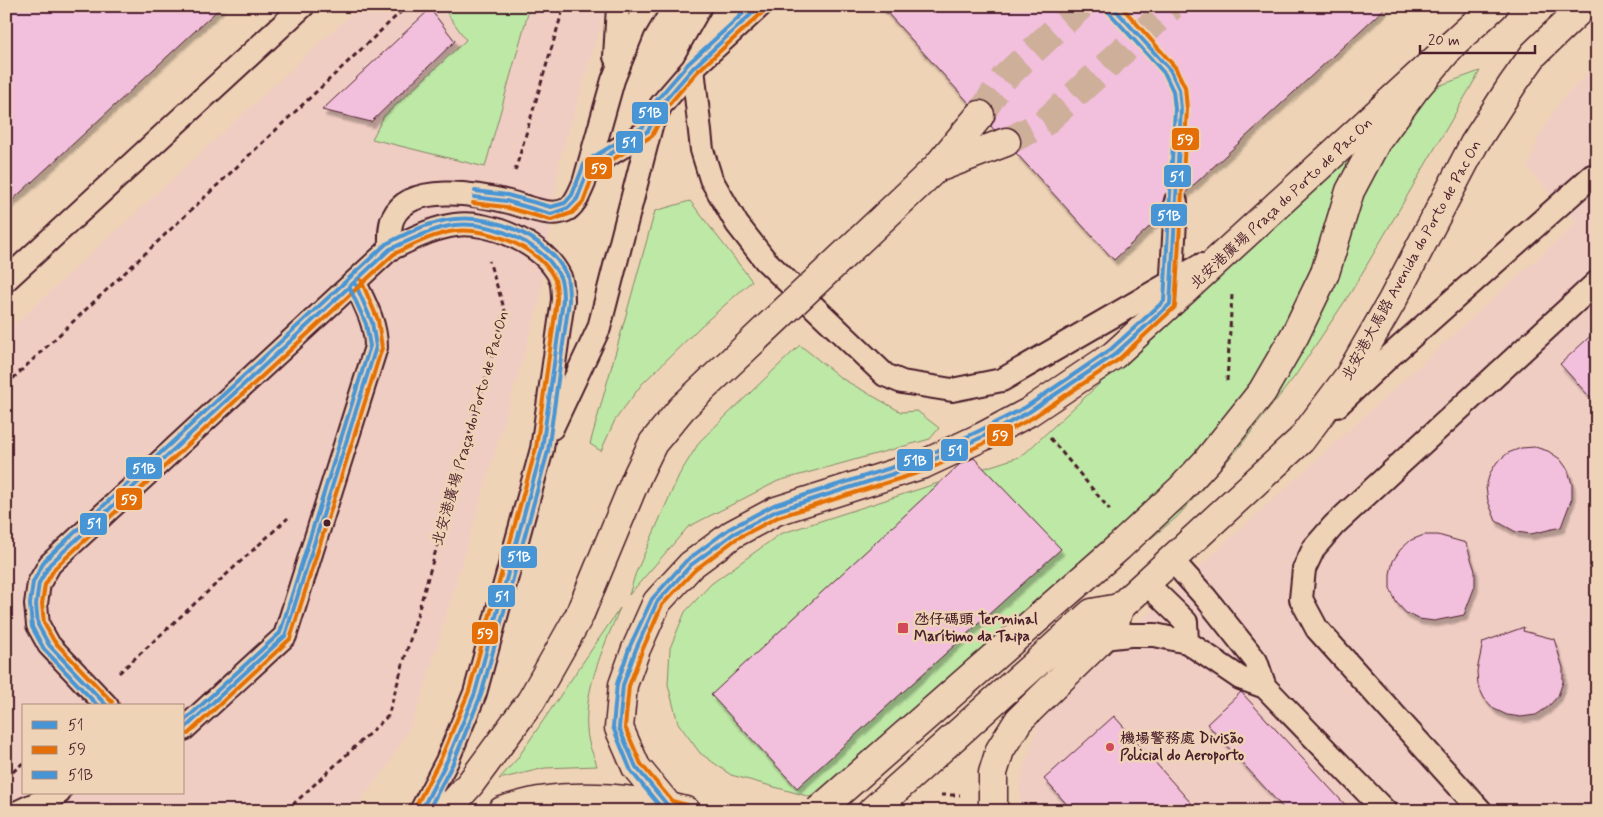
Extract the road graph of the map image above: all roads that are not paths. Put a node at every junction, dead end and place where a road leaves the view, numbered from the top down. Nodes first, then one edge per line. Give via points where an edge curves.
1 (304, 6) edge
2 (618, 6) edge
3 (647, 6) edge
4 (728, 6) edge
5 (760, 6) edge
6 (1584, 6) edge
7 (1488, 10) edge
8 (1452, 45) junction
9 (693, 68) junction
10 (613, 80) junction
11 (980, 115) tunnel mouth
12 (648, 131) junction
13 (1006, 142) tunnel mouth
14 (590, 166) junction
15 (935, 169) junction
16 (1592, 176) dead end
17 (1176, 202) dead end
18 (390, 249) junction
19 (6, 280) edge
20 (1597, 282) edge
21 (354, 283) junction
22 (1171, 294) junction
23 (1301, 440) junction
24 (542, 449) junction
25 (1171, 559) junction
26 (1146, 583) junction
27 (1119, 608) junction
28 (1103, 638) junction
29 (1188, 642) junction
30 (1265, 687) junction
31 (102, 700) edge
32 (185, 728) edge
33 (57, 794) edge
34 (993, 803) edge
35 (678, 809) edge
36 (20, 811) edge
37 (421, 811) edge
38 (446, 811) edge
39 (502, 811) edge
40 (818, 811) edge
41 (872, 811) edge
42 (1385, 811) edge
43 (1481, 811) edge

1 - 19 lane
2 - 10 lane
3 - 10 lane via 634,28
4 - 9 lane
5 - 9 lane
6 - 23 street, 北安港大馬路 Avenida do Porto de Pac On via 1534,54 1512,85 1474,144 1349,376
7 - 8 street, 北安港廣場 Praça do Porto de Pac On
8 - 22 street, 北安港廣場 Praça do Porto de Pac On via 1234,246
8 - 40 street, bridge via 1376,142 1350,191 1325,273 1295,335 1262,392 1207,461 1119,547
9 - 12 lane via 661,105
9 - 22 lane via 702,150 711,179 736,224 765,260 885,375 902,382 952,390 1002,380
10 - 14 lane
11 - 15 street
12 - 14 lane
12 - 24 lane via 599,328
13 - 15 street
14 - 18 lane via 577,199 568,208 551,214 506,201 458,194 430,194 414,198 392,219
15 - 38 street, bridge via 682,408 653,443 579,616 531,701
16 - 23 lane
17 - 22 lane
18 - 21 lane
18 - 24 lane via 441,228 474,224 514,236 549,261 560,277 563,300
20 - 43 lane via 1334,525 1314,548 1304,569 1301,598 1317,629
21 - 31 lane via 50,564 40,583 36,604 38,625 49,644
21 - 32 lane via 373,321 376,347 285,636
22 - 35 street, 北安港廣場 Praça do Porto de Pac On via 1114,356 1029,412 924,464 776,511 726,539 691,565 656,602 623,685 619,728 636,767
23 - 25 street, 北安港大馬路 Avenida do Porto de Pac On
24 - 37 lane via 475,693 447,761
25 - 26 street, 北安港大馬路 Avenida do Porto de Pac On
25 - 30 lane via 1256,661
26 - 27 street, 北安港大馬路 Avenida do Porto de Pac On
26 - 29 lane via 1186,622
27 - 28 street, 北安港大馬路 Avenida do Porto de Pac On via 1114,627
27 - 41 street via 1092,613
28 - 29 lane via 1155,635
28 - 34 street, 北安港大馬路 Avenida do Porto de Pac On via 1019,720 1000,750 993,773
29 - 30 lane via 1240,678
30 - 42 lane
33 - 36 lane
35 - 39 street via 589,797 538,801

